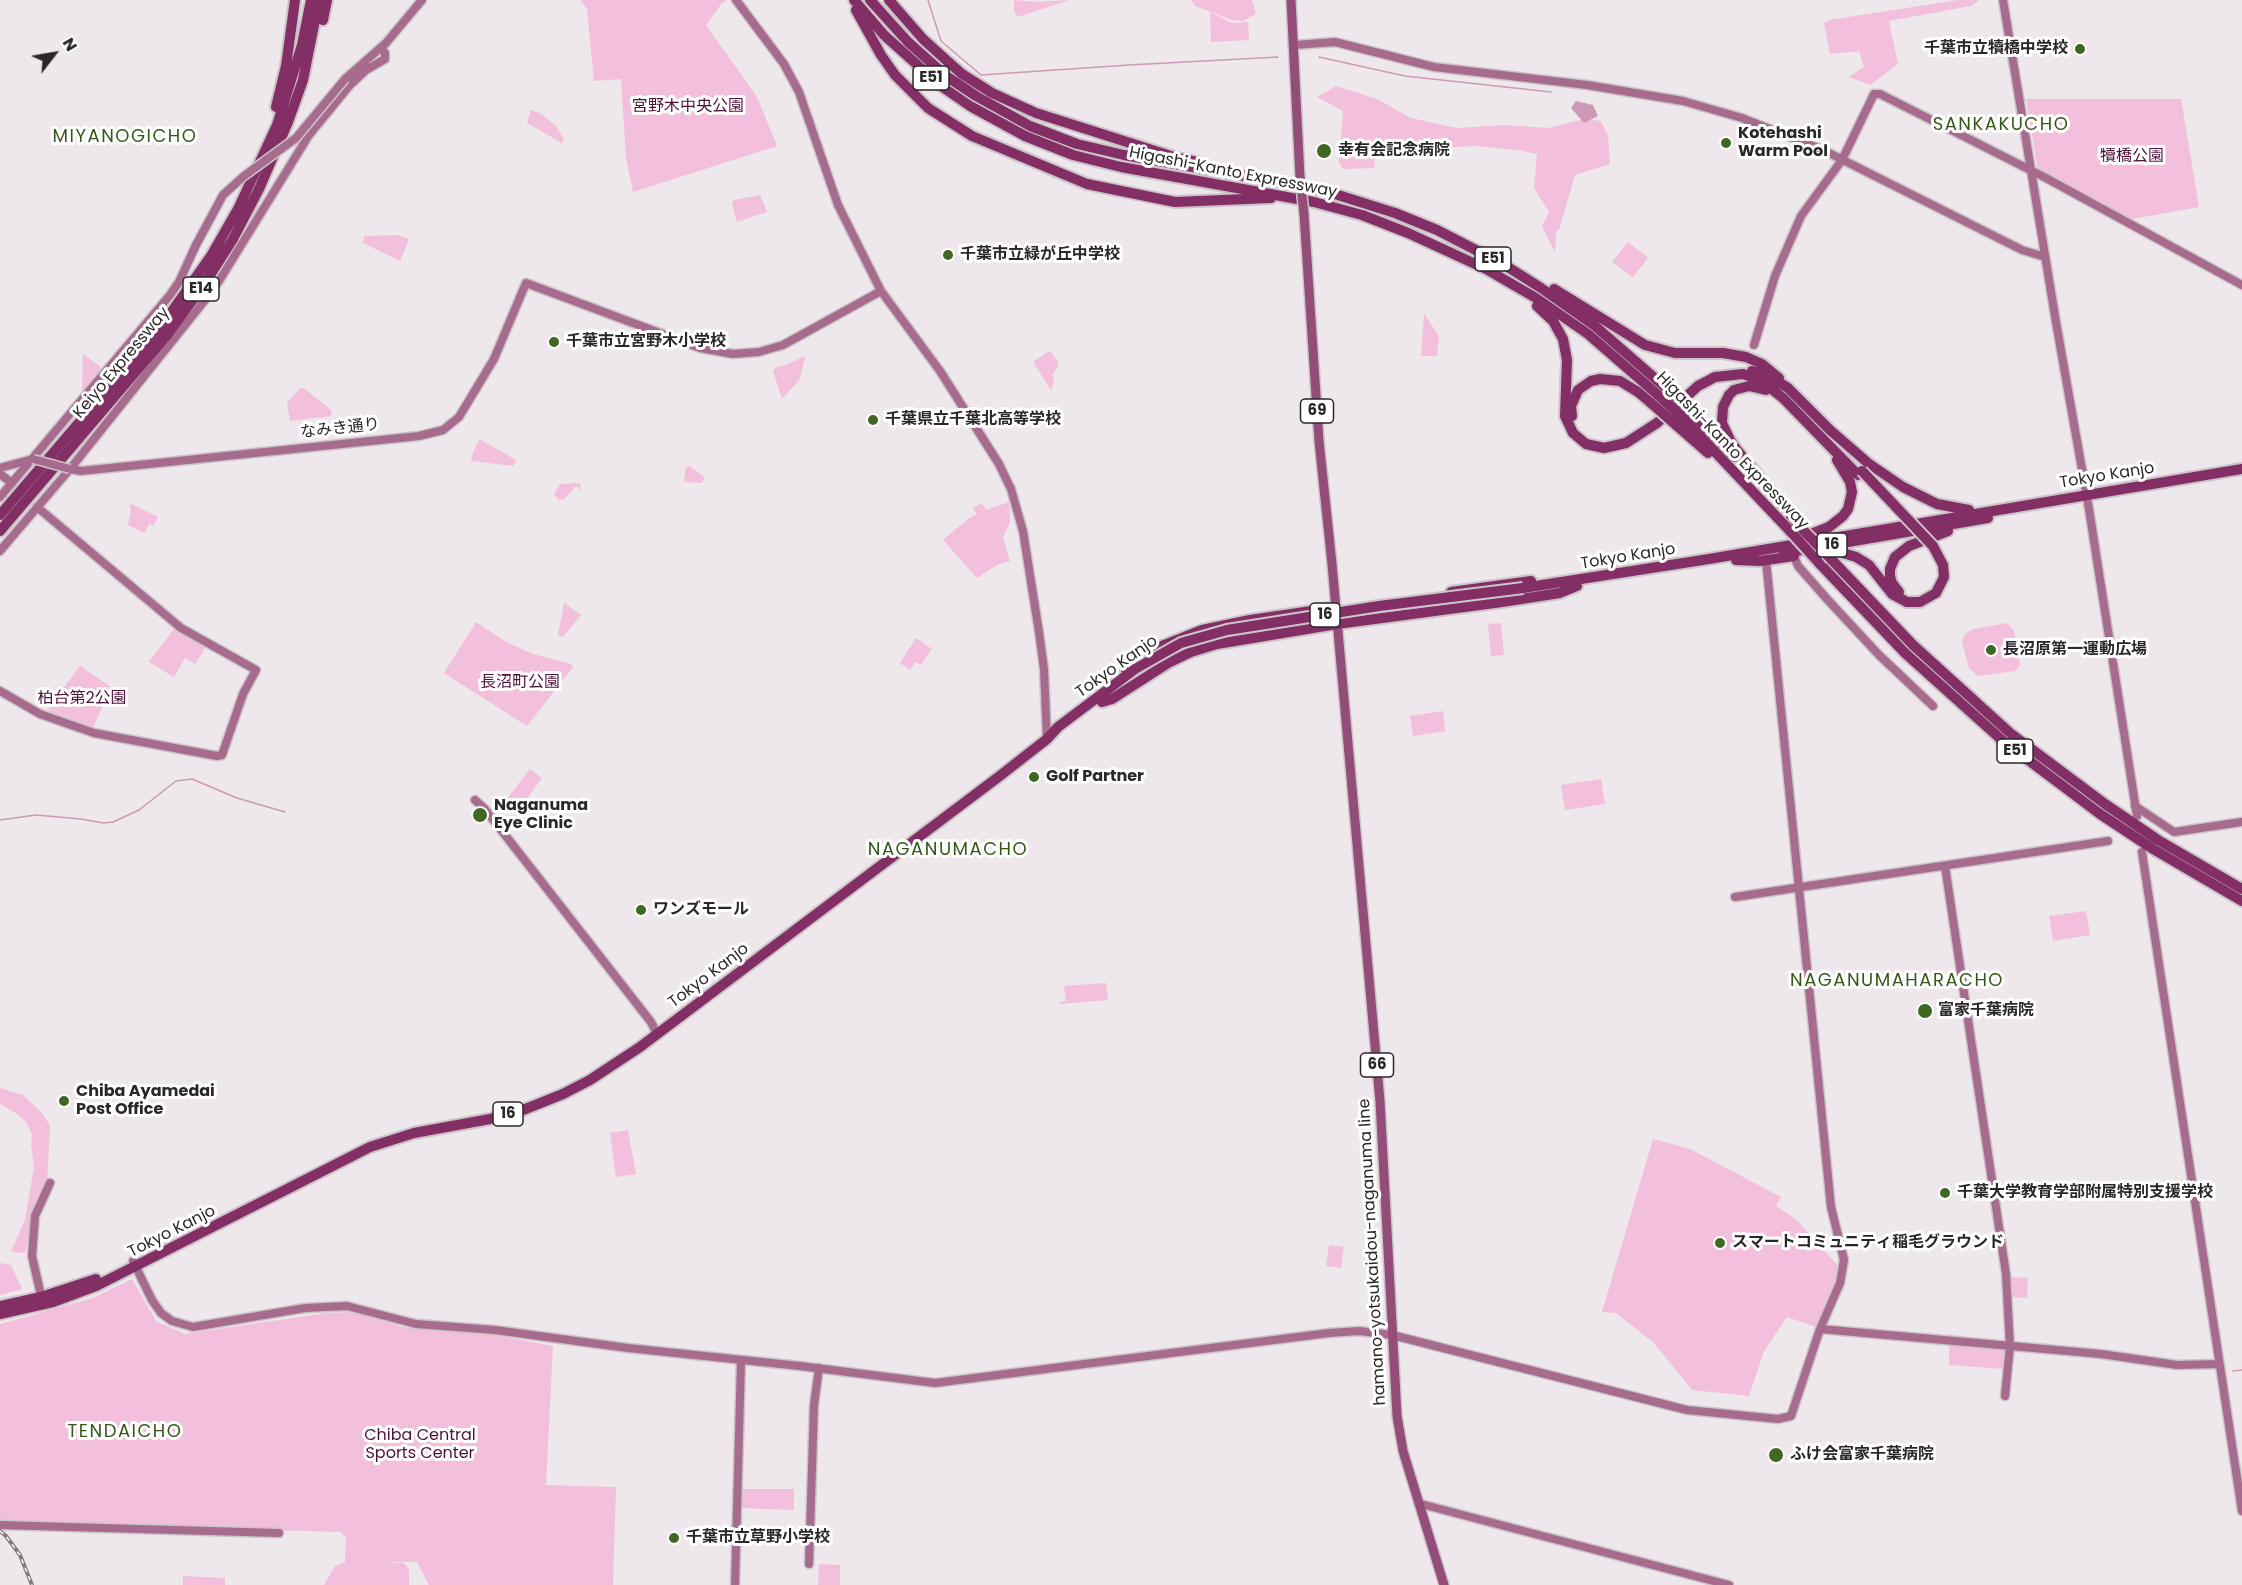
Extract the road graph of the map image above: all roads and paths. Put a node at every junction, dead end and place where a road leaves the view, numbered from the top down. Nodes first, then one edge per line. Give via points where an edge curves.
1 (295, 0) edge
2 (311, 0) edge
3 (319, 0) edge
4 (327, 0) edge
5 (422, 0) edge
6 (736, 0) edge
7 (853, 0) edge
8 (870, 0) edge
9 (889, 0) edge
10 (1291, 0) edge
11 (2003, 0) edge
12 (1295, 45) junction
13 (381, 48) junction
14 (303, 80) junction
15 (1842, 160) junction
16 (2032, 172) junction
17 (250, 184) junction
18 (1290, 184) junction
19 (1292, 197) junction
20 (1431, 242) junction
21 (2045, 257) junction
22 (1503, 264) junction
23 (2242, 285) edge
24 (881, 291) junction
25 (1754, 345) dead end
26 (1659, 395) junction
27 (1796, 402) junction
28 (1682, 417) junction
29 (1826, 434) junction
30 (33, 459) junction
31 (0, 468) edge
32 (70, 469) junction
33 (2242, 469) edge
34 (0, 474) edge
35 (2242, 475) edge
36 (12, 483) junction
37 (0, 497) edge
38 (2087, 498) junction
39 (38, 507) junction
40 (1993, 514) junction
41 (0, 515) edge
42 (1803, 530) junction
43 (0, 531) edge
44 (1781, 546) junction
45 (1930, 547) junction
46 (0, 551) edge
47 (1794, 556) junction
48 (1736, 560) junction
49 (1766, 560) junction
50 (1577, 583) junction
51 (1336, 608) junction
52 (1337, 624) junction
53 (0, 691) edge
54 (1100, 699) junction
55 (1934, 706) dead end
56 (1047, 739) junction
57 (475, 801) dead end
58 (2242, 822) edge
59 (2108, 841) dead end
60 (2142, 852) dead end
61 (1945, 866) junction
62 (1798, 888) junction
63 (2242, 889) edge
64 (1735, 897) dead end
65 (2242, 901) edge
66 (657, 1034) junction
67 (50, 1183) dead end
68 (134, 1264) junction
69 (42, 1300) junction
70 (0, 1306) edge
71 (0, 1314) edge
72 (1820, 1329) junction
73 (1392, 1335) junction
74 (2010, 1346) junction
75 (741, 1360) junction
76 (2219, 1364) junction
77 (819, 1368) junction
78 (2005, 1396) dead end
79 (1421, 1504) junction
80 (2242, 1511) edge
81 (0, 1525) edge
82 (279, 1533) dead end
83 (809, 1564) dead end
84 (735, 1585) edge
85 (1444, 1585) edge
86 (1729, 1585) edge

1 - 17 highway via 282,85
2 - 17 highway, Keiyo Expressway / E14 via 286,99
3 - 14 highway, Keiyo Expressway / E14
4 - 14 highway
5 - 13 street
6 - 24 street via 796,85 838,206
7 - 19 highway, Higashi-Kanto Expressway / E51 via 884,35 941,86 1025,136 1073,155 1120,167
7 - 19 highway via 880,55 895,75 928,108 972,136 1087,184 1174,202
8 - 18 highway, Higashi-Kanto Expressway / E51 via 946,76 1030,126 1077,144 1124,155
9 - 18 highway via 945,59 992,93 1036,113 1174,157
10 - 12 main road, 69
11 - 16 street
12 - 15 street via 1335,42 1434,67 1683,101 1783,133
12 - 51 main road, 69, bridge via 1300,177
13 - 30 street, bridge via 345,79 296,138 223,195 170,295
13 - 32 street via 386,57 383,62 366,70 350,85 309,135 219,281
14 - 43 highway, Keiyo Expressway / E14 via 259,189 205,283 159,344
15 - 16 street via 1874,94 1880,94
15 - 21 street via 2022,250
15 - 25 street via 1801,216 1775,276
16 - 21 street
16 - 23 street
17 - 41 highway, Keiyo Expressway / E14 via 211,256 167,319
18 - 22 highway, Higashi-Kanto Expressway / E51 via 1395,213
19 - 20 highway, Higashi-Kanto Expressway / E51 via 1362,215
20 - 26 highway, Higashi-Kanto Expressway / E51 via 1536,298 1588,334
20 - 27 highway via 1520,294 1553,321 1565,348 1565,416 1586,444 1616,447 1636,438 1698,386 1725,375 1743,374 1760,380
21 - 38 street
22 - 26 highway, Higashi-Kanto Expressway / E51 via 1595,326
22 - 27 highway via 1554,289 1645,345 1675,353 1732,354 1762,364
24 - 32 street, なみき通り via 783,345 733,354 700,348 526,283 487,372 459,417 443,430 419,436 81,471
24 - 56 street via 940,371 1011,489 1023,531 1043,660
26 - 27 highway via 1638,392 1620,381 1591,381 1578,390 1571,406 1573,422 1582,435 1600,442 1616,440 1654,420 1696,382 1732,369 1769,376
26 - 28 highway, bridge
26 - 28 highway, Higashi-Kanto Expressway / E51, bridge
27 - 29 highway
27 - 42 highway via 1749,386 1729,395 1721,415 1730,440
28 - 42 highway, Higashi-Kanto Expressway / E51
28 - 65 highway, Higashi-Kanto Expressway / E51, bridge via 1733,476 1905,653 2003,741 2100,814
29 - 40 highway via 1921,498 1952,508
29 - 44 highway via 1850,482 1848,509 1829,527
29 - 45 highway
30 - 31 street
30 - 32 street, なみき通り, bridge
30 - 36 street
32 - 39 street
33 - 38 highway, Tokyo Kanjo / 16
34 - 36 street
35 - 38 highway, Tokyo Kanjo / 16
36 - 37 street
38 - 40 highway, Tokyo Kanjo / 16
38 - 58 street via 2136,811 2174,832
39 - 46 street
39 - 53 street via 181,628 256,670 243,694 222,755 217,756 94,733 40,714
40 - 44 highway, Tokyo Kanjo / 16
40 - 45 highway via 1904,550 1890,569 1892,583 1901,593 1922,596 1934,586 1939,573
40 - 48 highway, Tokyo Kanjo / 16
42 - 63 highway, Higashi-Kanto Expressway / E51, bridge via 1913,645 2010,733 2158,840
44 - 50 highway, Tokyo Kanjo / 16
45 - 47 highway via 1943,565 1944,577 1936,593 1920,602 1899,598 1869,566 1845,552
47 - 49 highway
47 - 55 street via 1798,566 1879,655
48 - 49 highway
48 - 50 highway, Tokyo Kanjo / 16
49 - 62 street
50 - 51 highway, 16 via 1565,578 1533,581
50 - 52 highway via 1560,593
50 - 54 highway, Tokyo Kanjo / 16 via 1224,637 1182,650 1137,672
51 - 52 main road, hamano-yotsukaidou-naganuma line
51 - 54 highway via 1228,624 1183,637 1138,661 1104,688
52 - 54 highway, 16 via 1233,640 1191,652 1112,699
52 - 73 main road, hamano-yotsukaidou-naganuma line / 66 via 1380,1101
54 - 56 highway, Tokyo Kanjo / 16
56 - 66 highway, Tokyo Kanjo / 16
57 - 66 street
59 - 61 street
60 - 76 street
61 - 62 street
61 - 74 street via 2001,1237
62 - 64 street
62 - 72 street via 1831,1207 1844,1260 1840,1283
66 - 68 highway, Tokyo Kanjo / 16 via 607,1071 550,1100 497,1117 401,1137 349,1156
67 - 69 street via 36,1216 32,1256
68 - 69 highway, Tokyo Kanjo / 16 via 84,1291
68 - 75 street via 161,1313 186,1326 305,1308 347,1306 416,1324
69 - 70 highway, Tokyo Kanjo / 16
69 - 71 highway, Tokyo Kanjo / 16
72 - 73 street via 1791,1416 1778,1419 1687,1410
72 - 74 street
73 - 77 street via 1329,1333 944,1383
73 - 79 main road, hamano-yotsukaidou-naganuma line / 66 via 1399,1435
74 - 76 street via 2177,1365
74 - 78 street
75 - 77 street
75 - 84 street
76 - 80 street
77 - 83 street via 814,1405
79 - 85 main road, hamano-yotsukaidou-naganuma line / 66
79 - 86 street
81 - 82 street

